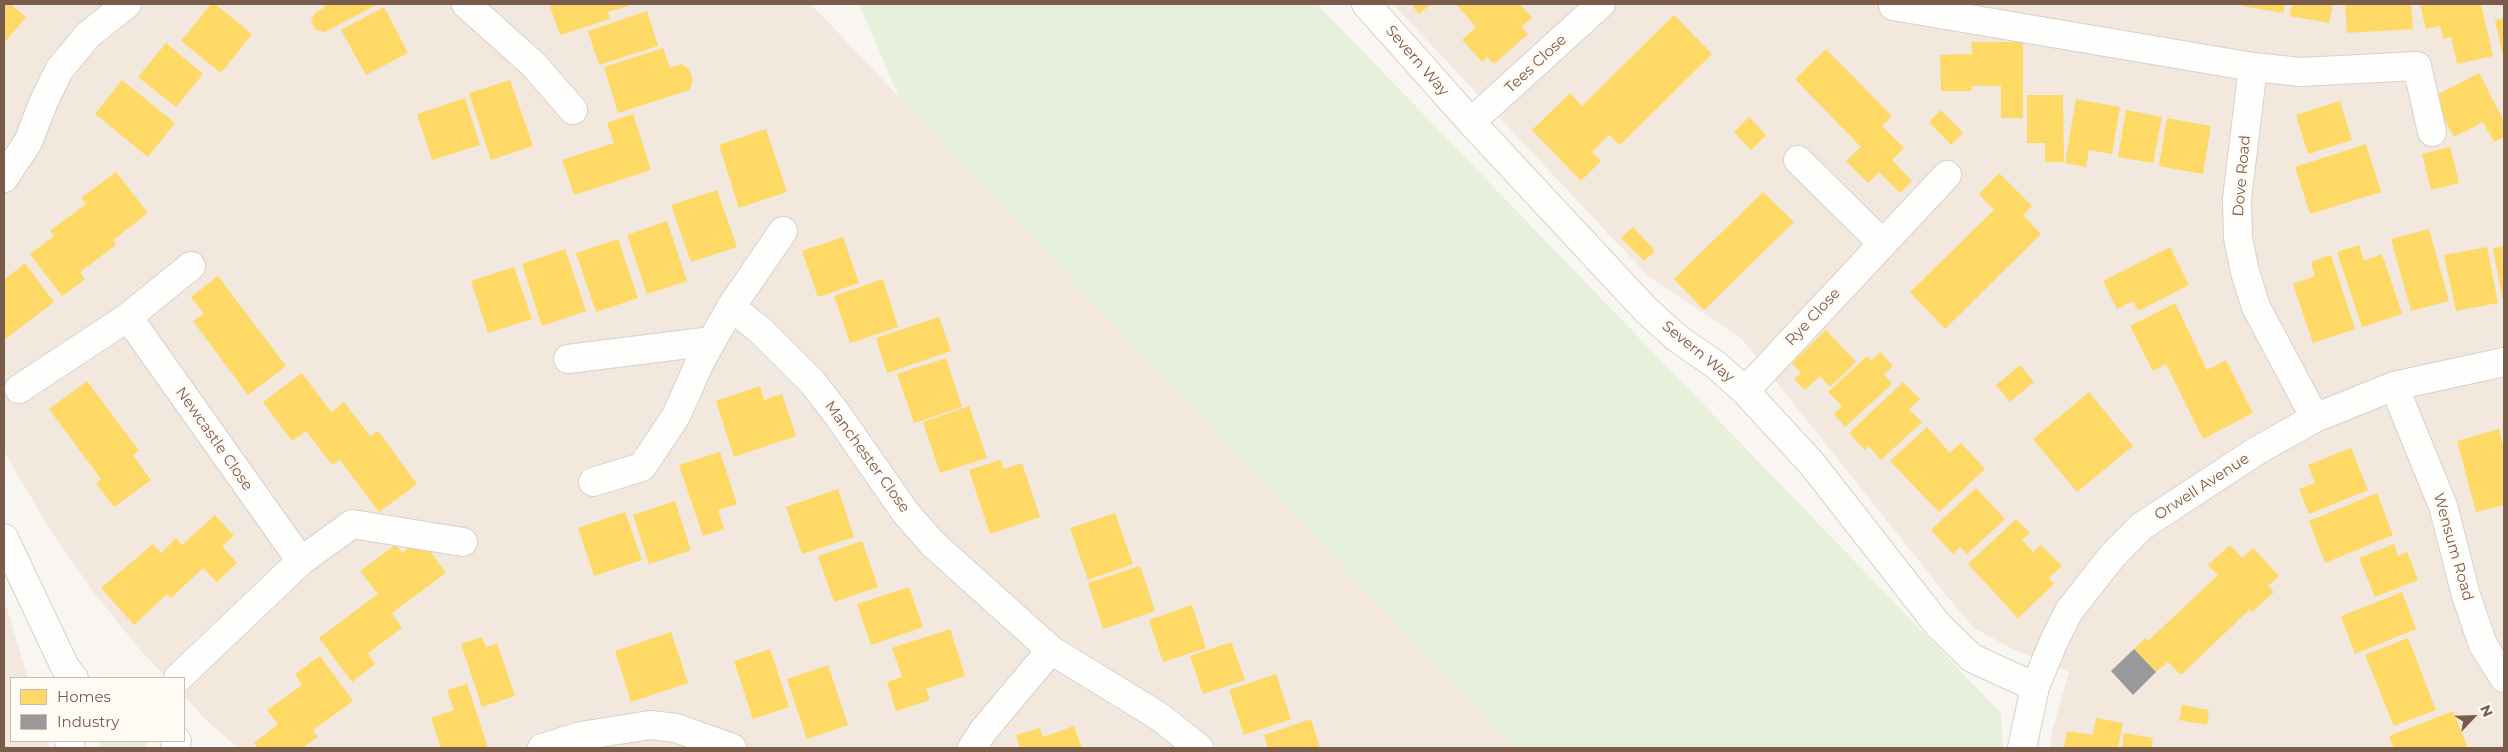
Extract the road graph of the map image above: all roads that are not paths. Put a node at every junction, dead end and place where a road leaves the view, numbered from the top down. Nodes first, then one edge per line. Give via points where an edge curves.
1 (127, 4) edge
2 (466, 4) edge
3 (1366, 4) edge
4 (1601, 4) edge
5 (1893, 6) dead end
6 (2253, 66) junction
7 (572, 110) dead end
8 (1471, 122) junction
9 (2432, 132) dead end
10 (1798, 160) dead end
11 (1947, 175) dead end
12 (4, 178) edge
13 (783, 231) dead end
14 (1882, 242) junction
15 (191, 266) dead end
16 (731, 306) junction
17 (128, 317) junction
18 (706, 351) junction
19 (568, 359) dead end
20 (2504, 362) edge
21 (2394, 386) junction
22 (19, 389) dead end
23 (1745, 391) junction
24 (2315, 418) junction
25 (593, 482) dead end
26 (4, 538) edge
27 (463, 542) dead end
28 (301, 561) junction
29 (1051, 650) junction
30 (73, 677) edge
31 (179, 677) edge
32 (2504, 678) edge
33 (2035, 687) junction
34 (542, 748) edge
35 (732, 748) edge
36 (972, 748) edge
37 (1199, 748) edge
38 (2022, 748) edge

1 - 12 street via 88,35 59,70 28,142
2 - 7 street via 534,65
3 - 8 street, Severn Way
4 - 8 street, Tees Close
5 - 6 street
6 - 9 street via 2301,72 2417,66
6 - 24 street, Dove Road via 2237,199 2238,238 2256,307
8 - 23 street, Severn Way via 1646,310
10 - 14 street
11 - 14 street, Rye Close
13 - 16 street
14 - 23 street, Rye Close
15 - 17 street
16 - 18 street
16 - 29 street, Manchester Close via 813,383 905,512 933,544
17 - 22 street
17 - 28 street, Newcastle Close
18 - 19 street
18 - 25 street via 676,416 642,467
20 - 21 street, Orwell Avenue
21 - 24 street, Orwell Avenue
21 - 32 street, Wensum Road via 2443,506 2466,595 2483,645
23 - 33 street, Severn Way via 1813,465 1938,625 1972,658
24 - 33 street, Orwell Avenue via 2258,450 2142,526 2113,554 2070,611
26 - 30 street via 65,667
27 - 28 street via 352,524
28 - 31 street
29 - 36 street
29 - 37 street, Manchester Close via 1160,717
33 - 38 street, Orwell Avenue
34 - 35 street via 581,736 650,725 676,728

